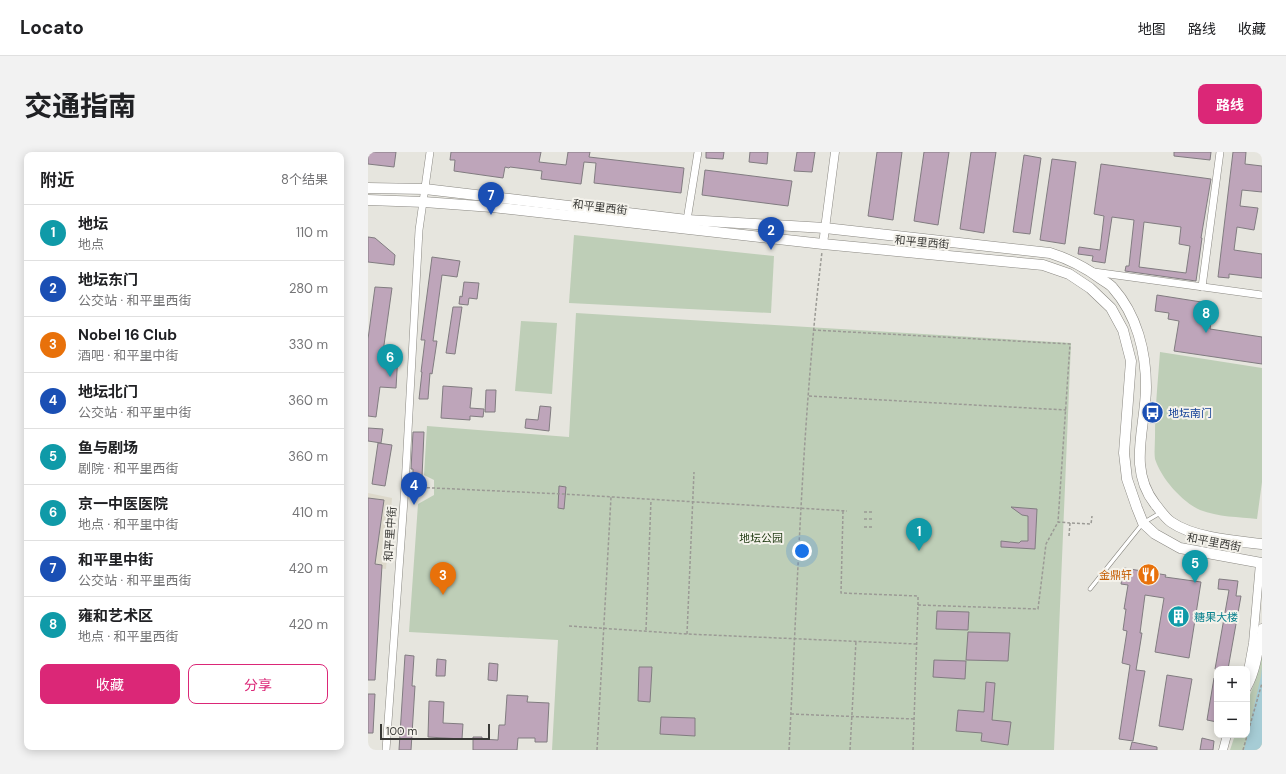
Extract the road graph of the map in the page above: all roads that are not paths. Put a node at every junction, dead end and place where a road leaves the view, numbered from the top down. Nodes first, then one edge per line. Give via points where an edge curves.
1 (430, 152) edge
2 (698, 152) edge
3 (835, 152) edge
4 (1220, 152) edge
5 (368, 188) edge
6 (425, 189) junction
7 (368, 200) edge
8 (424, 202) junction
9 (687, 220) junction
10 (825, 228) junction
11 (823, 244) junction
12 (1092, 272) junction
13 (1202, 287) junction
14 (1262, 296) edge
15 (1161, 512) junction
16 (1143, 523) junction
17 (1262, 544) edge
18 (1261, 563) edge
19 (1090, 589) dead end
20 (1262, 628) edge
21 (1249, 666) edge
22 (1250, 683) edge
23 (1226, 738) edge
24 (386, 750) edge
25 (1224, 750) edge

1 - 6 street, 和平里中街
2 - 9 street
3 - 10 street
4 - 13 street
5 - 6 main road, 和平里西街
6 - 8 street, 和平里中街
6 - 9 main road, 和平里西街
7 - 8 main road, 和平里西街
8 - 11 main road, 和平里西街 via 492,207
8 - 24 street, 和平里中街 via 419,230
9 - 10 main road, 和平里西街
10 - 11 street
10 - 12 main road, 和平里西街 via 1050,253 1072,260
11 - 16 main road, 和平里西街 via 1043,265 1069,274 1090,288 1111,308 1123,330 1131,361 1124,453 1127,479
12 - 13 street
12 - 15 main road, 和平里西街 via 1113,288 1132,316 1143,348 1146,387 1139,462 1143,484
13 - 14 street
15 - 16 lane
15 - 17 main road, 和平里西街 via 1171,522 1189,531 1226,540
16 - 18 main road, 和平里西街 via 1155,534 1180,548
16 - 19 lane
18 - 21 street via 1254,643
20 - 22 street
23 - 25 street

